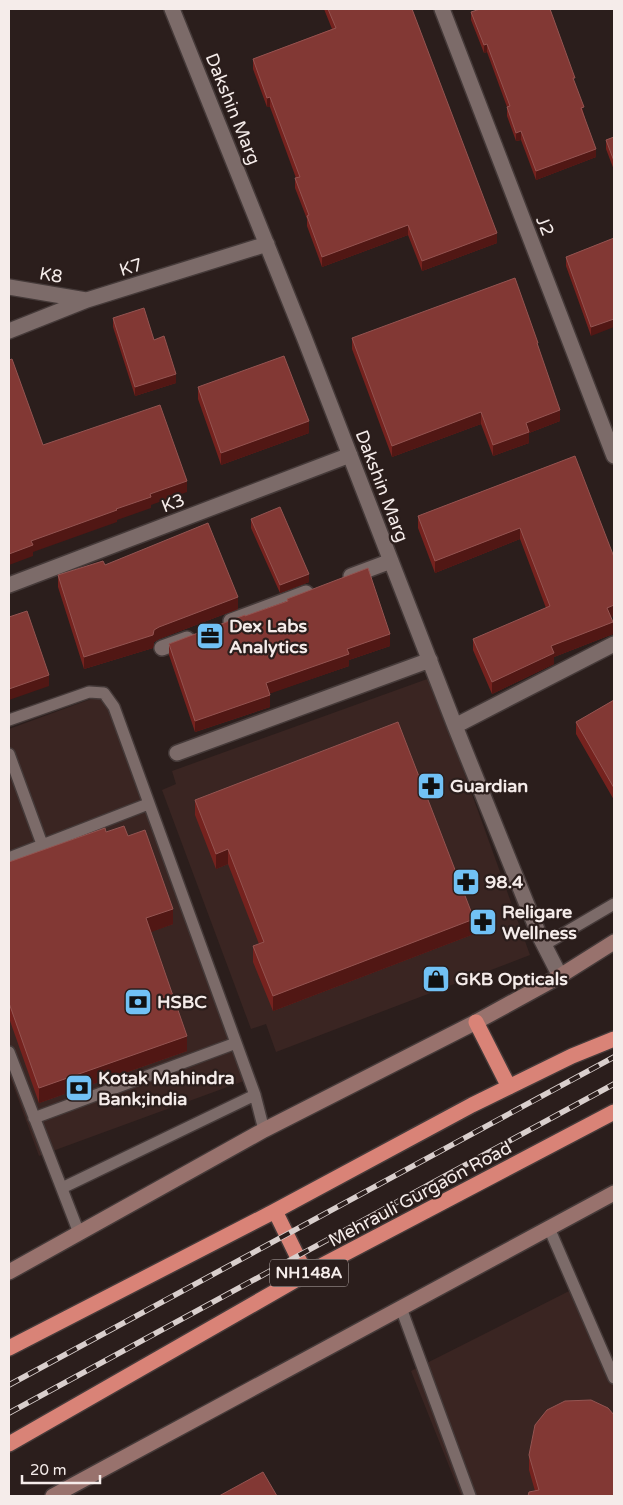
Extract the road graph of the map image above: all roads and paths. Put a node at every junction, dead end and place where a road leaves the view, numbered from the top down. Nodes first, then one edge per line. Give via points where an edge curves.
1 (172, 9) edge
2 (442, 9) edge
3 (267, 244) junction
4 (9, 287) edge
5 (87, 300) junction
6 (9, 331) edge
7 (350, 455) junction
8 (614, 456) edge
9 (391, 561) junction
10 (336, 582) edge
11 (9, 585) edge
12 (318, 589) edge
13 (217, 627) edge
14 (199, 634) edge
15 (614, 644) edge
16 (162, 648) dead end
17 (430, 660) junction
18 (9, 720) edge
19 (456, 726) junction
20 (177, 753) dead end
21 (9, 754) edge
22 (148, 804) junction
23 (42, 844) junction
24 (9, 858) edge
25 (614, 904) edge
26 (614, 942) edge
27 (544, 945) junction
28 (560, 976) junction
29 (476, 1022) junction
30 (614, 1039) edge
31 (236, 1043) junction
32 (9, 1052) edge
33 (509, 1087) junction
34 (255, 1095) junction
35 (614, 1112) edge
36 (34, 1118) junction
37 (264, 1130) junction
38 (62, 1188) junction
39 (614, 1194) edge
40 (275, 1211) junction
41 (549, 1228) junction
42 (79, 1233) junction
43 (9, 1272) edge
44 (306, 1274) junction
45 (401, 1308) junction
46 (9, 1348) edge
47 (614, 1378) edge
48 (9, 1444) edge
49 (53, 1496) edge
50 (470, 1496) edge

1 - 3 street, Dakshin Marg
2 - 8 street, J2
3 - 5 street, K7
3 - 7 street, Dakshin Marg
4 - 5 street, K8
5 - 6 street, K7
7 - 9 street, Dakshin Marg
7 - 11 street, K3
9 - 10 street
9 - 17 street, Dakshin Marg
12 - 13 street
14 - 16 street
15 - 19 street
17 - 19 street, Dakshin Marg
17 - 20 street
18 - 22 lane via 89,692 104,693 114,707
19 - 27 street, Dakshin Marg
21 - 23 lane
22 - 23 lane
22 - 31 lane
23 - 24 lane
25 - 27 lane
26 - 28 street
27 - 28 street, Dakshin Marg
28 - 29 street
29 - 33 highway
29 - 37 street
30 - 33 highway
31 - 34 lane
31 - 36 lane
32 - 36 lane
33 - 40 highway
34 - 37 lane
34 - 38 lane
35 - 44 highway, Mehrauli Gurgaon Road / NH148A
36 - 38 lane
37 - 42 street
38 - 42 lane
39 - 41 street
40 - 44 highway
40 - 46 highway
41 - 45 street
41 - 47 lane
42 - 43 street
44 - 48 highway, Mehrauli Gurgaon Road / NH148A
45 - 49 street
45 - 50 lane

